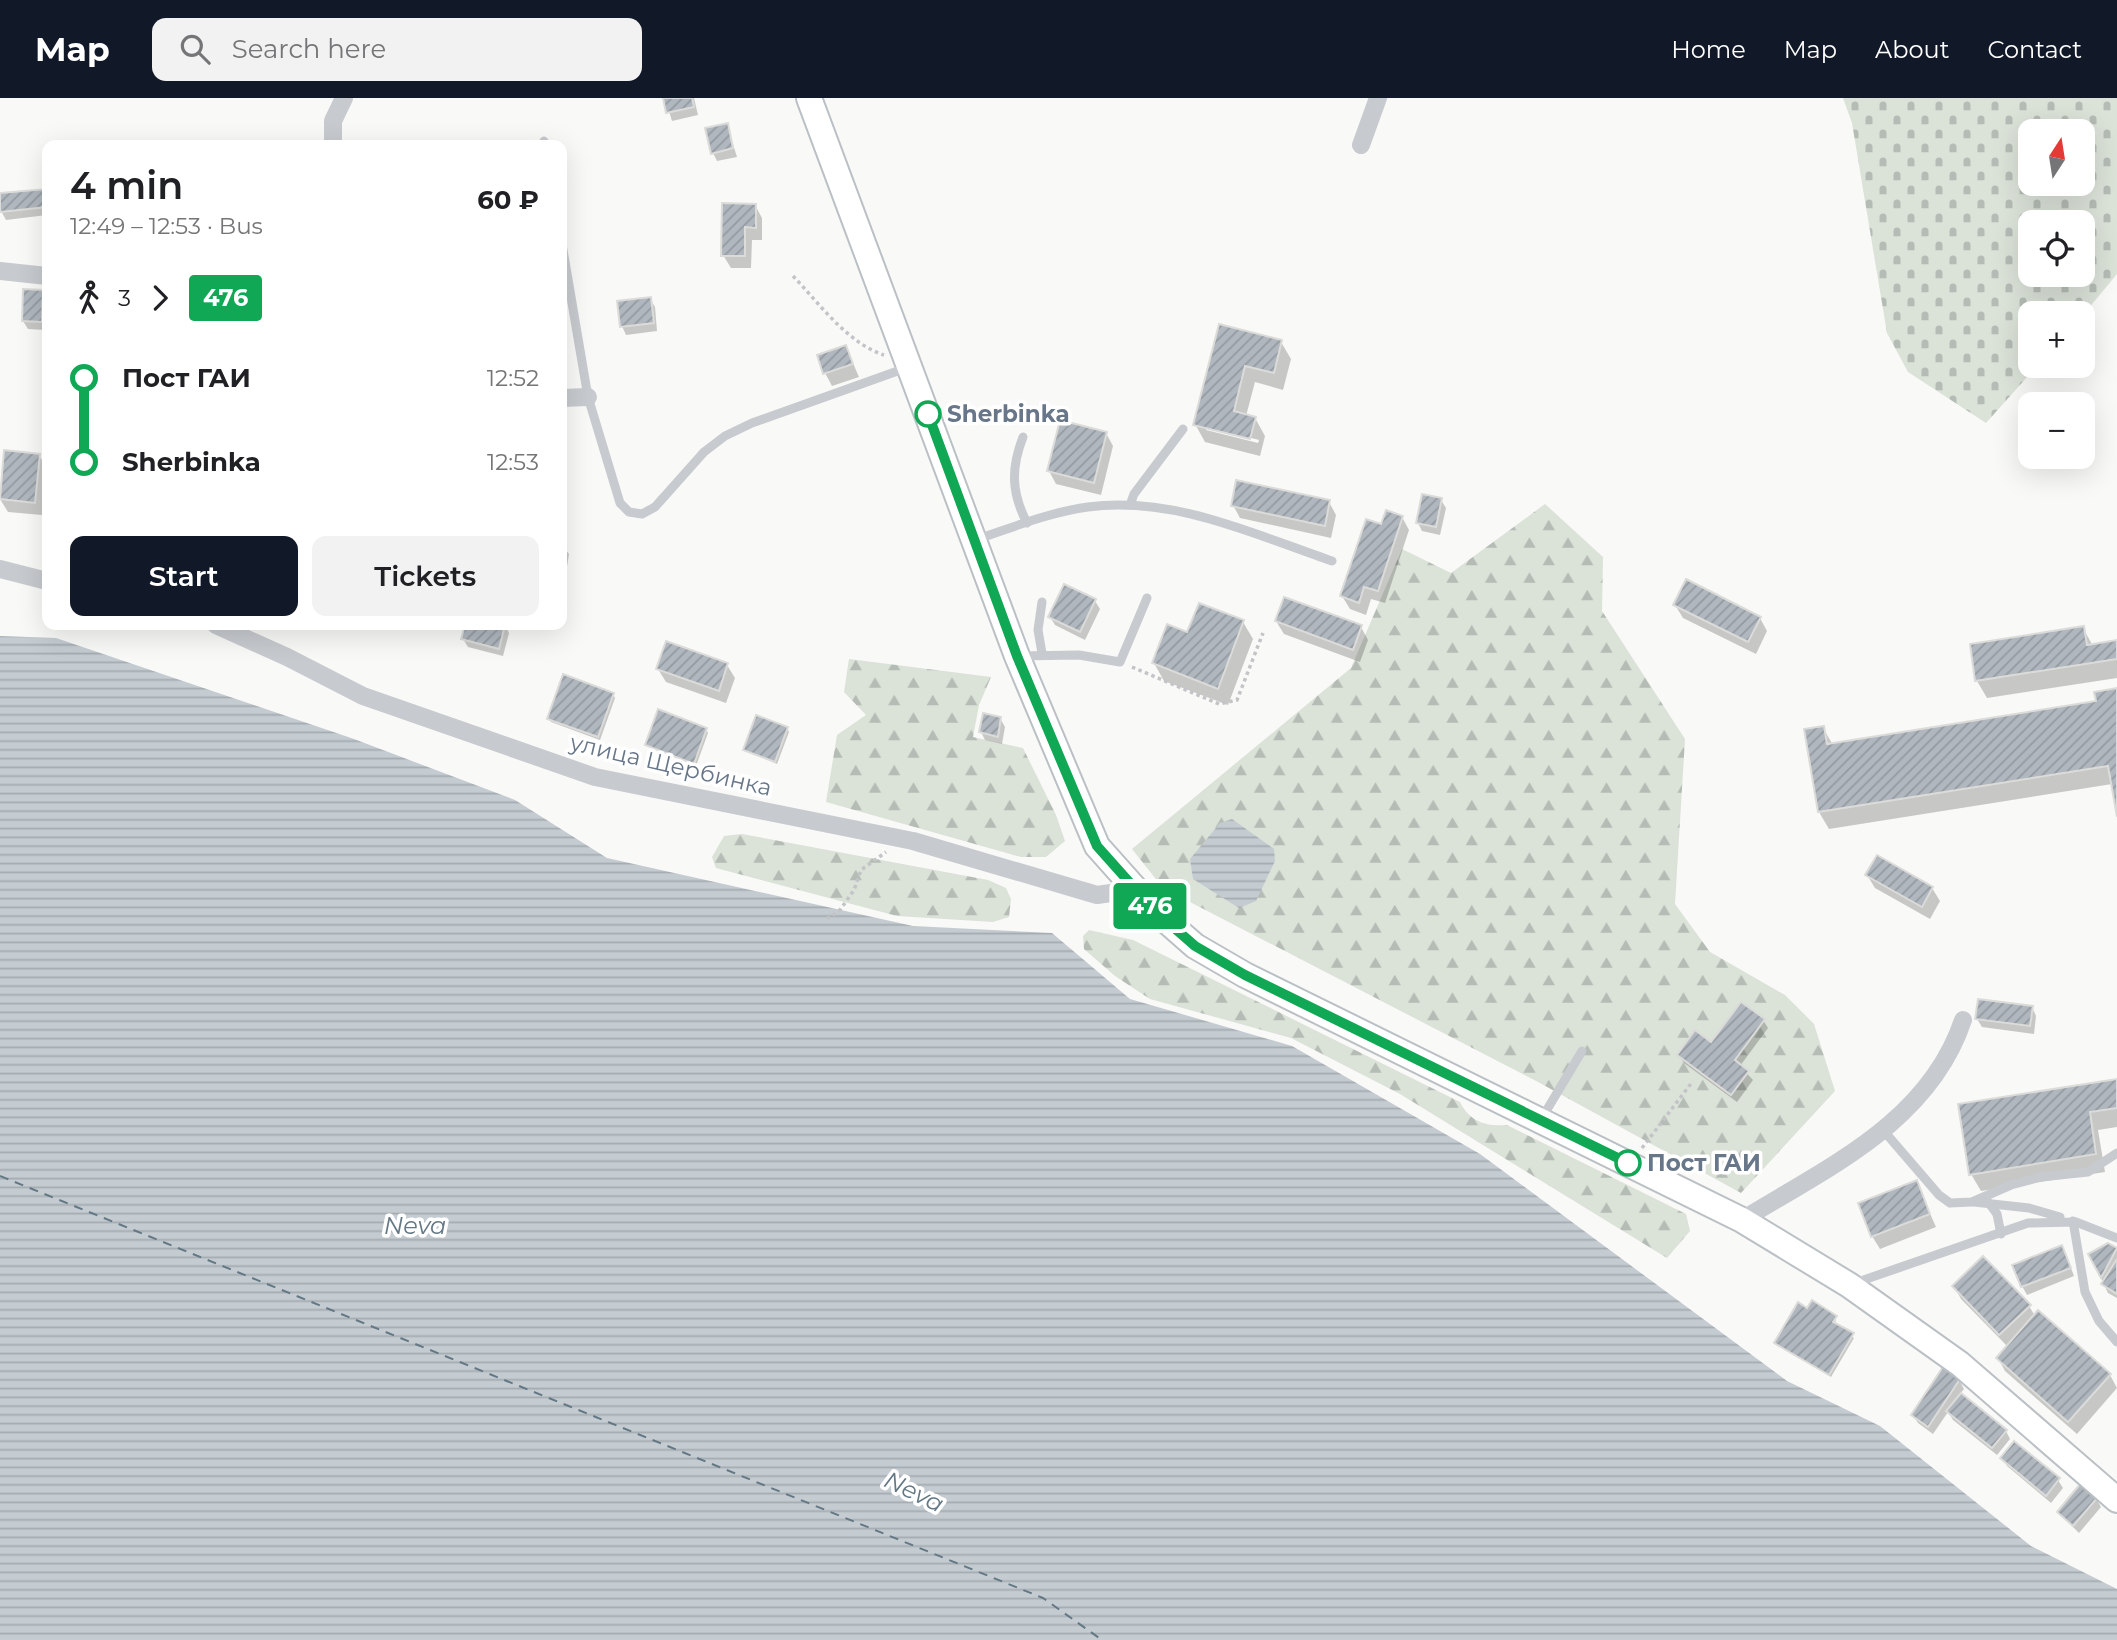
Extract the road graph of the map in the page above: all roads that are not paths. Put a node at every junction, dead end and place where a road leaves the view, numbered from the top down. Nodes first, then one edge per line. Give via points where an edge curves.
1 (344, 98) edge
2 (809, 98) edge
3 (1378, 98) edge
4 (333, 140) edge
5 (1361, 145) dead end
6 (0, 271) edge
7 (567, 273) edge
8 (42, 275) edge
9 (910, 365) junction
10 (588, 397) junction
11 (567, 398) edge
12 (1183, 429) dead end
13 (1023, 437) dead end
14 (1130, 505) junction
15 (1027, 523) junction
16 (973, 540) junction
17 (1332, 561) dead end
18 (0, 569) edge
19 (42, 580) edge
20 (1147, 598) dead end
21 (1042, 602) dead end
22 (228, 630) edge
23 (1042, 653) junction
24 (1017, 656) junction
25 (1129, 883) junction
26 (1963, 1020) dead end
27 (1582, 1051) dead end
28 (1541, 1119) junction
29 (1883, 1130) junction
30 (2117, 1153) edge
31 (1972, 1202) junction
32 (1989, 1203) junction
33 (1742, 1220) junction
34 (2076, 1222) junction
35 (2001, 1234) junction
36 (2117, 1238) edge
37 (1849, 1285) junction
38 (2117, 1342) edge
39 (2117, 1500) edge

1 - 4 street via 333,121
2 - 9 street
3 - 5 street
6 - 8 street
7 - 10 lane
9 - 10 lane via 724,436 655,507 642,514 629,512 620,503
9 - 16 street
10 - 11 street
12 - 14 lane
13 - 15 lane via 1013,464
14 - 15 lane via 1087,507
14 - 17 lane via 1195,514
15 - 16 lane
16 - 24 street
18 - 19 street
20 - 23 lane via 1120,662
21 - 23 lane via 1038,631
22 - 25 street, улица Щербинка via 363,696 595,777 900,838 1097,895 1118,892
23 - 24 lane
24 - 25 street via 1097,846
25 - 28 street via 1195,946 1245,975
26 - 29 street via 1936,1079
27 - 28 lane
28 - 33 street
29 - 31 lane via 1938,1195 1950,1203
29 - 33 street
30 - 31 lane via 2088,1172 2041,1177
31 - 32 lane
32 - 34 lane
32 - 35 lane
33 - 37 street
34 - 35 lane via 2028,1223
34 - 36 lane
34 - 38 lane via 2085,1292 2099,1321
35 - 37 lane
37 - 39 street via 1960,1364

